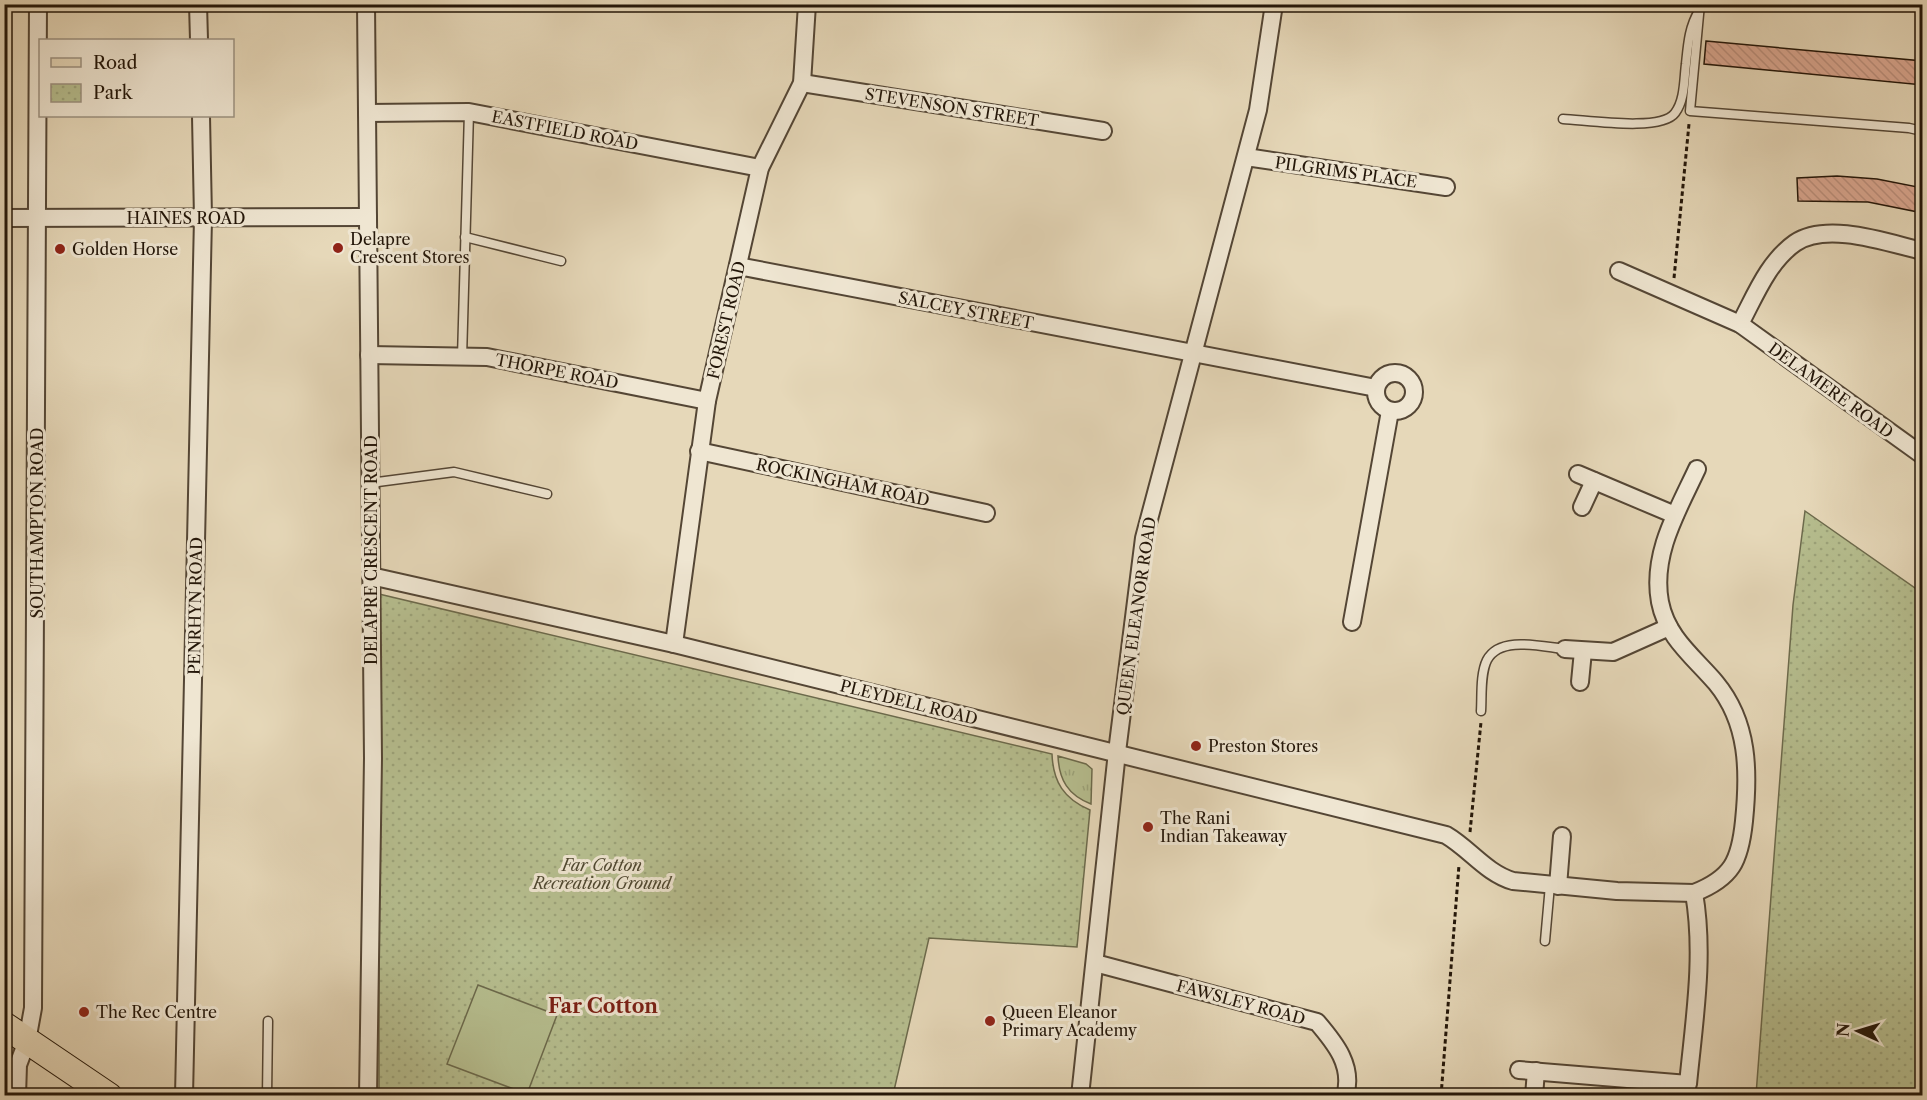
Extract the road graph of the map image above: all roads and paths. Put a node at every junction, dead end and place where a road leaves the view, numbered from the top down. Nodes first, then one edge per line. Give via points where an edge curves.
1 (38, 4) edge
2 (198, 4) edge
3 (366, 4) edge
4 (807, 4) edge
5 (1274, 4) edge
6 (1700, 6) edge
7 (199, 39) edge
8 (802, 83) junction
9 (1690, 111) junction
10 (469, 112) junction
11 (368, 113) junction
12 (201, 117) edge
13 (1563, 119) dead end
14 (1102, 131) dead end
15 (1923, 131) edge
16 (1246, 157) junction
17 (760, 168) junction
18 (1446, 187) dead end
19 (368, 217) junction
20 (4, 218) edge
21 (203, 218) junction
22 (39, 219) junction
23 (465, 237) junction
24 (1923, 251) edge
25 (561, 261) dead end
26 (738, 266) junction
27 (1619, 271) dead end
28 (1672, 292) junction
29 (1740, 324) junction
30 (1193, 354) junction
31 (369, 355) junction
32 (462, 358) junction
33 (1376, 388) junction
34 (706, 401) junction
35 (1390, 411) junction
36 (699, 451) junction
37 (1923, 455) edge
38 (1697, 469) dead end
39 (1578, 474) dead end
40 (1594, 481) junction
41 (370, 483) junction
42 (547, 495) dead end
43 (1582, 507) dead end
44 (986, 513) dead end
45 (1676, 514) junction
46 (371, 576) junction
47 (1352, 622) dead end
48 (1669, 627) junction
49 (674, 644) junction
50 (1565, 650) joint
51 (1583, 651) junction
52 (1580, 682) dead end
53 (1482, 711) joint
54 (1117, 752) junction
55 (1562, 836) dead end
56 (1461, 844) junction
57 (1554, 885) junction
58 (1694, 893) junction
59 (1545, 941) dead end
60 (1095, 963) junction
61 (4, 1018) edge
62 (268, 1021) dead end
63 (4, 1025) edge
64 (27, 1041) junction
65 (1519, 1070) dead end
66 (1536, 1071) junction
67 (1347, 1090) edge
68 (1688, 1090) edge
69 (18, 1095) edge
70 (109, 1095) edge
71 (184, 1095) edge
72 (267, 1095) edge
73 (368, 1095) edge
74 (1080, 1095) edge
75 (1441, 1095) edge
76 (1534, 1095) edge

1 - 22 street, SOUTHAMPTON ROAD
2 - 7 street
3 - 11 street, DELAPRE CRESCENT ROAD
4 - 8 street, FOREST ROAD
5 - 16 street, QUEEN ELEANOR ROAD via 1258,110
6 - 9 lane
6 - 13 lane via 1690,32 1681,103 1674,115 1661,123 1644,124
8 - 14 street, STEVENSON STREET
8 - 17 street, FOREST ROAD
9 - 15 lane
9 - 28 path
10 - 11 street, EASTFIELD ROAD
10 - 17 street, EASTFIELD ROAD
10 - 23 lane
11 - 19 street, DELAPRE CRESCENT ROAD
12 - 21 street, PENRHYN ROAD
16 - 18 street, PILGRIMS PLACE
16 - 30 street, QUEEN ELEANOR ROAD
17 - 26 street, FOREST ROAD
19 - 21 street, HAINES ROAD
19 - 31 street, DELAPRE CRESCENT ROAD
20 - 22 street, HAINES ROAD
21 - 22 street, HAINES ROAD
21 - 71 street, PENRHYN ROAD
22 - 64 street, SOUTHAMPTON ROAD via 33,1008
23 - 25 lane
23 - 32 lane
24 - 29 street via 1856,235 1824,234 1796,243 1765,275
26 - 30 street, SALCEY STREET
26 - 34 street, FOREST ROAD
27 - 28 street, DELAMERE ROAD
28 - 29 street, DELAMERE ROAD
29 - 37 street, DELAMERE ROAD
30 - 33 street, SALCEY STREET
30 - 54 street, QUEEN ELEANOR ROAD via 1144,537
31 - 32 street, THORPE ROAD
31 - 41 street, DELAPRE CRESCENT ROAD
32 - 34 street, THORPE ROAD via 487,357
33 - 35 street via 1380,405
33 - 35 street via 1379,380 1391,373 1409,380 1414,392 1410,404
34 - 36 street, FOREST ROAD
35 - 47 street
36 - 44 street, ROCKINGHAM ROAD
36 - 49 street, FOREST ROAD
38 - 45 street
39 - 40 street
40 - 43 street
40 - 45 street
41 - 42 lane via 454,472
41 - 46 street, DELAPRE CRESCENT ROAD
45 - 48 street via 1660,556 1658,577 1660,602
46 - 49 street, PLEYDELL ROAD
46 - 73 street, DELAPRE CRESCENT ROAD via 373,758
48 - 51 street via 1612,652
48 - 58 street via 1674,638 1717,685 1743,735 1747,757 1742,845 1736,861 1712,886
49 - 54 street, PLEYDELL ROAD
50 - 51 street
50 - 53 lane via 1512,645 1499,648 1487,660
51 - 52 street
53 - 56 path via 1472,829
54 - 56 street, PLEYDELL ROAD via 1446,835
54 - 60 street, QUEEN ELEANOR ROAD
55 - 57 street
56 - 57 street, PLEYDELL ROAD via 1499,877
56 - 75 path
57 - 58 street, PLEYDELL ROAD
57 - 59 lane
58 - 68 street via 1700,926 1699,959
60 - 67 street, FAWSLEY ROAD via 1317,1022 1346,1063
60 - 74 street, QUEEN ELEANOR ROAD
61 - 64 main road
62 - 72 lane
63 - 64 main road
64 - 69 street, SOUTHAMPTON ROAD via 18,1065
64 - 70 main road
65 - 66 street
66 - 68 street
66 - 76 street

